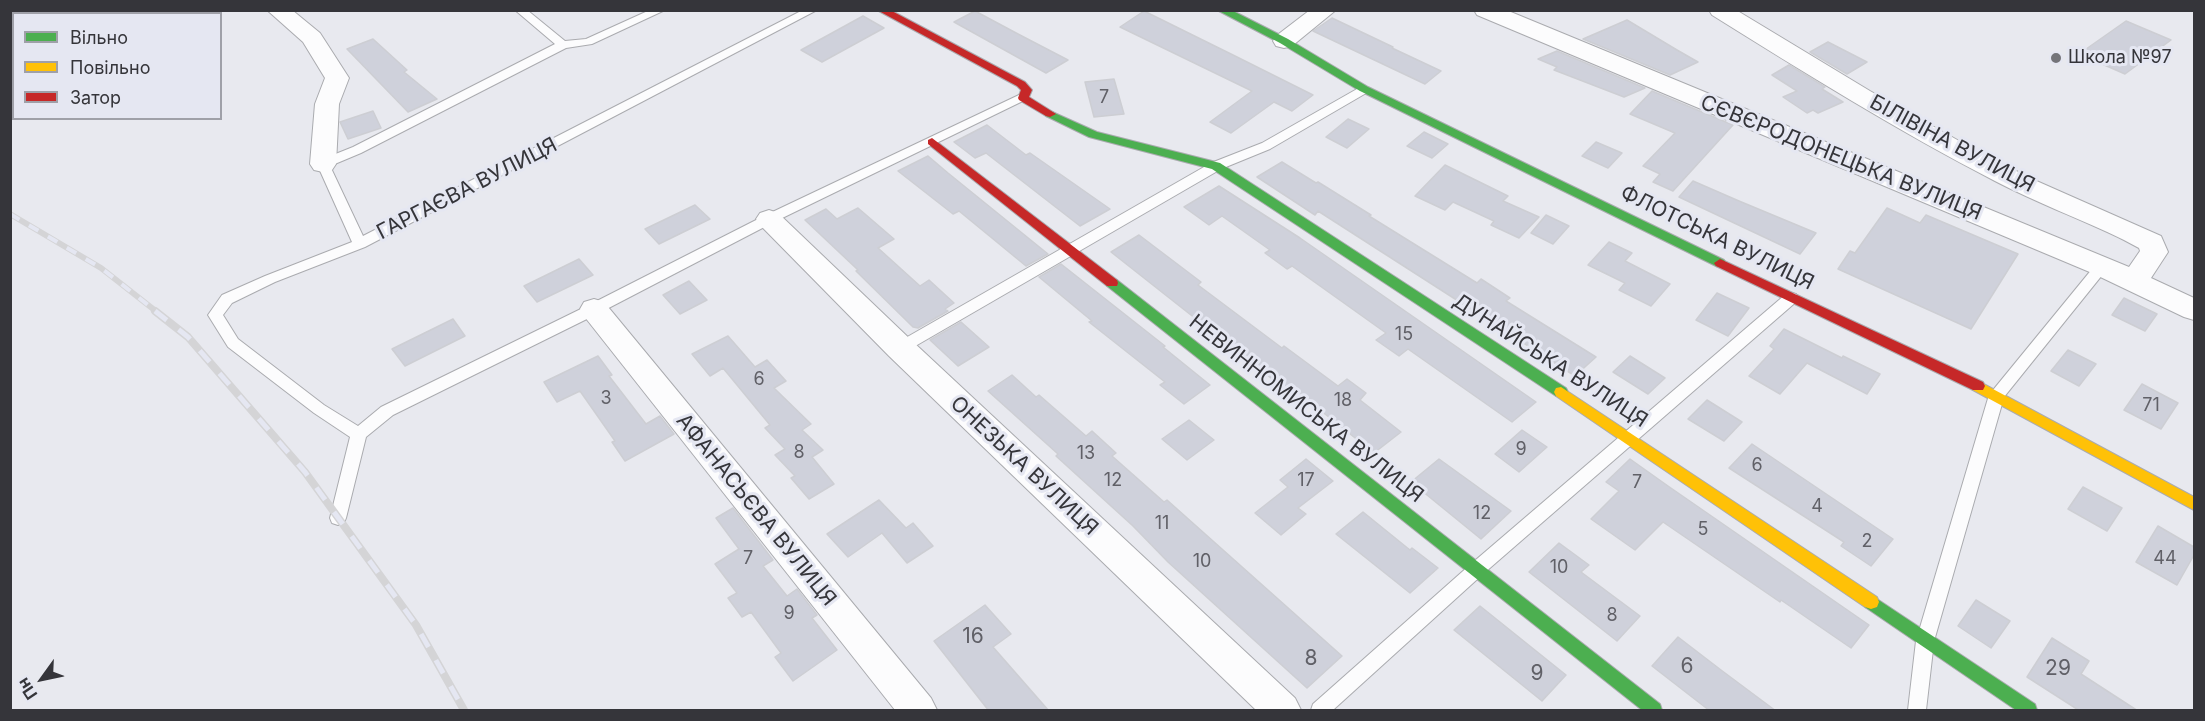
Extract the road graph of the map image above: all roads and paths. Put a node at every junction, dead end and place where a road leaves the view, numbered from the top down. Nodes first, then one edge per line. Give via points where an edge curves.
1 (278, 10) edge
2 (520, 10) edge
3 (660, 10) edge
4 (812, 10) edge
5 (882, 10) edge
6 (1221, 10) edge
7 (1325, 10) edge
8 (1485, 10) edge
9 (1720, 10) edge
10 (1284, 41) junction
11 (562, 45) junction
12 (1364, 89) junction
13 (1023, 98) junction
14 (932, 142) junction
15 (323, 164) junction
16 (1215, 166) junction
17 (769, 219) junction
18 (360, 244) junction
19 (1069, 251) junction
20 (2102, 266) junction
21 (2134, 281) junction
22 (1791, 298) junction
23 (594, 309) junction
24 (2194, 310) edge
25 (900, 348) junction
26 (1997, 395) junction
27 (359, 434) junction
28 (1631, 438) junction
29 (2194, 504) edge
30 (338, 518) dead end
31 (1477, 569) junction
32 (1925, 641) junction
33 (918, 711) edge
34 (1282, 711) edge
35 (1320, 711) edge
36 (1654, 711) edge
37 (1917, 711) edge
38 (2029, 711) edge

1 - 15 street, ГАРГАЄВА ВУЛИЦЯ via 312,38 337,78 327,104
2 - 11 lane
3 - 11 lane via 588,42
4 - 18 lane, ГАРГАЄВА ВУЛИЦЯ
5 - 13 street via 1021,84 1027,90
6 - 10 street, ФЛОТСЬКА ВУЛИЦЯ
7 - 10 street
8 - 20 street, СЄВЄРОДОНЕЦЬКА ВУЛИЦЯ
9 - 21 street, БІЛІВІНА ВУЛИЦЯ via 1904,122 2008,177 2151,243 2154,252
10 - 12 street, ФЛОТСЬКА ВУЛИЦЯ
11 - 15 lane
12 - 16 lane via 1266,146
12 - 22 street, ФЛОТСЬКА ВУЛИЦЯ
13 - 14 lane
13 - 16 street, ДУНАЙСЬКА ВУЛИЦЯ via 1066,124 1095,135 1193,157
14 - 17 lane
14 - 19 street, НЕВИННОМИСЬКА ВУЛИЦЯ
15 - 18 lane, ГАРГАЄВА ВУЛИЦЯ
16 - 19 lane
16 - 28 street, ДУНАЙСЬКА ВУЛИЦЯ
17 - 23 lane
17 - 25 street, ОНЕЗЬКА ВУЛИЦЯ
18 - 27 lane via 227,299 215,315 233,343 319,409
19 - 25 lane
19 - 31 street, НЕВИННОМИСЬКА ВУЛИЦЯ
20 - 21 street, СЄВЄРОДОНЕЦЬКА ВУЛИЦЯ
20 - 26 lane
21 - 24 street, СЄВЄРОДОНЕЦЬКА ВУЛИЦЯ
22 - 26 street, ФЛОТСЬКА ВУЛИЦЯ
22 - 28 lane
23 - 27 lane via 387,411
23 - 33 street, АФАНАСЬЄВА ВУЛИЦЯ
25 - 34 street, ОНЕЗЬКА ВУЛИЦЯ
26 - 29 street, ФЛОТСЬКА ВУЛИЦЯ
26 - 32 lane
27 - 30 lane
28 - 31 lane
28 - 32 street, ДУНАЙСЬКА ВУЛИЦЯ
31 - 35 lane
31 - 36 street, НЕВИННОМИСЬКА ВУЛИЦЯ
32 - 37 lane
32 - 38 street, ДУНАЙСЬКА ВУЛИЦЯ

